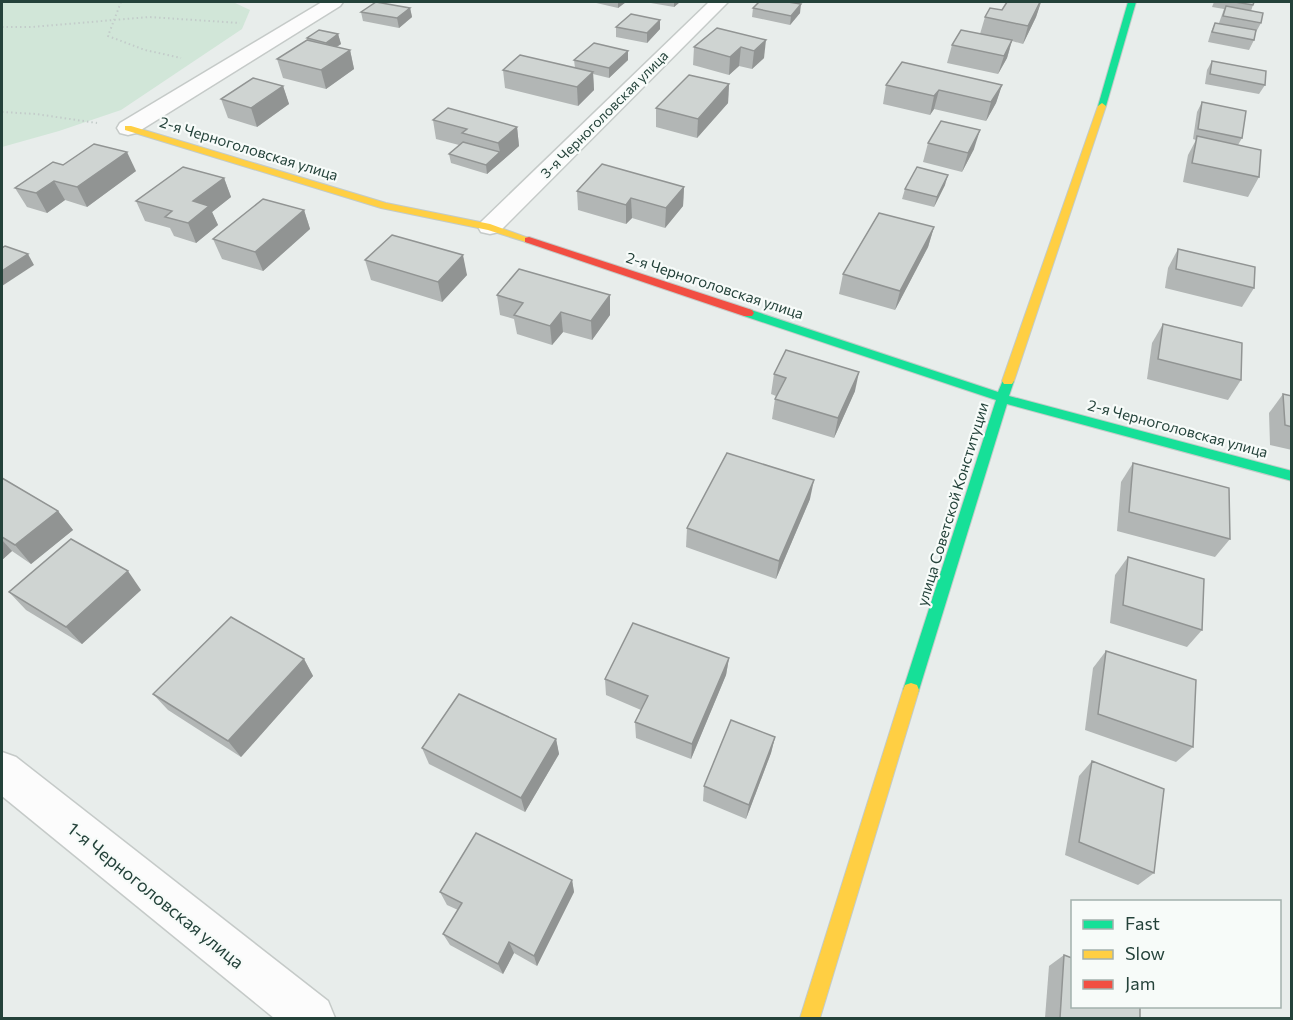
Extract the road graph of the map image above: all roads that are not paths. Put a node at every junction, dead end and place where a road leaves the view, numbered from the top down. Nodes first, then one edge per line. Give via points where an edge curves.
1 (334, 2) edge
2 (719, 2) edge
3 (1132, 2) edge
4 (128, 128) joint
5 (490, 227) junction
6 (1002, 398) junction
7 (1292, 476) edge
8 (2, 771) edge
9 (311, 1018) edge
10 (810, 1018) edge

1 - 4 street
2 - 5 street, 3-я Черноголовская улица
3 - 6 street, улица Советской Конституции via 1102,107
4 - 5 street, 2-я Черноголовская улица via 384,206
5 - 6 street, 2-я Черноголовская улица
6 - 7 street, 2-я Черноголовская улица
6 - 10 street, улица Советской Конституции
8 - 9 street, 1-я Черноголовская улица

